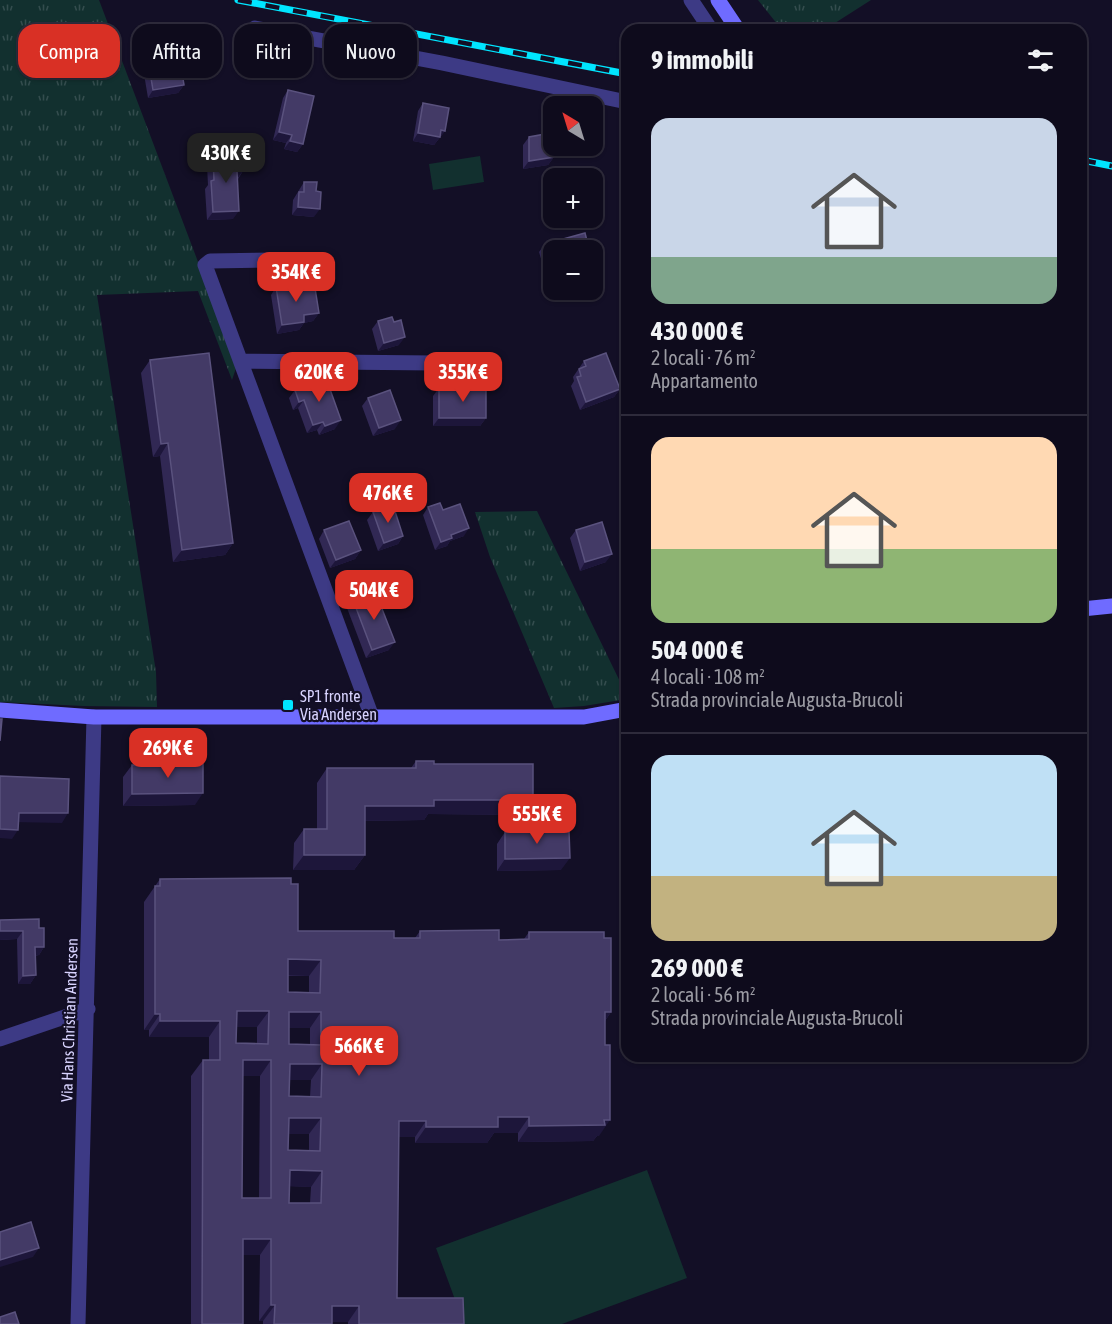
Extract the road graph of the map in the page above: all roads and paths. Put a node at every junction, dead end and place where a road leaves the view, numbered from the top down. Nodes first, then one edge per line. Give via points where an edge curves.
1 (691, 0) edge
2 (718, 0) edge
3 (707, 24) edge
4 (734, 24) edge
5 (312, 39) edge
6 (621, 101) edge
7 (278, 260) dead end
8 (241, 361) junction
9 (435, 363) dead end
10 (1112, 606) edge
11 (1087, 608) edge
12 (0, 710) edge
13 (621, 710) edge
14 (94, 717) junction
15 (372, 717) junction
16 (88, 1009) junction
17 (0, 1039) edge
18 (78, 1324) edge

1 - 3 street
2 - 4 main road
5 - 6 street
7 - 8 street via 210,261 205,265
8 - 9 street
8 - 15 street
10 - 11 main road
12 - 14 main road
13 - 15 main road via 584,717
14 - 15 main road
14 - 16 street, Via Hans Christian Andersen
16 - 17 street
16 - 18 street, Via Hans Christian Andersen

